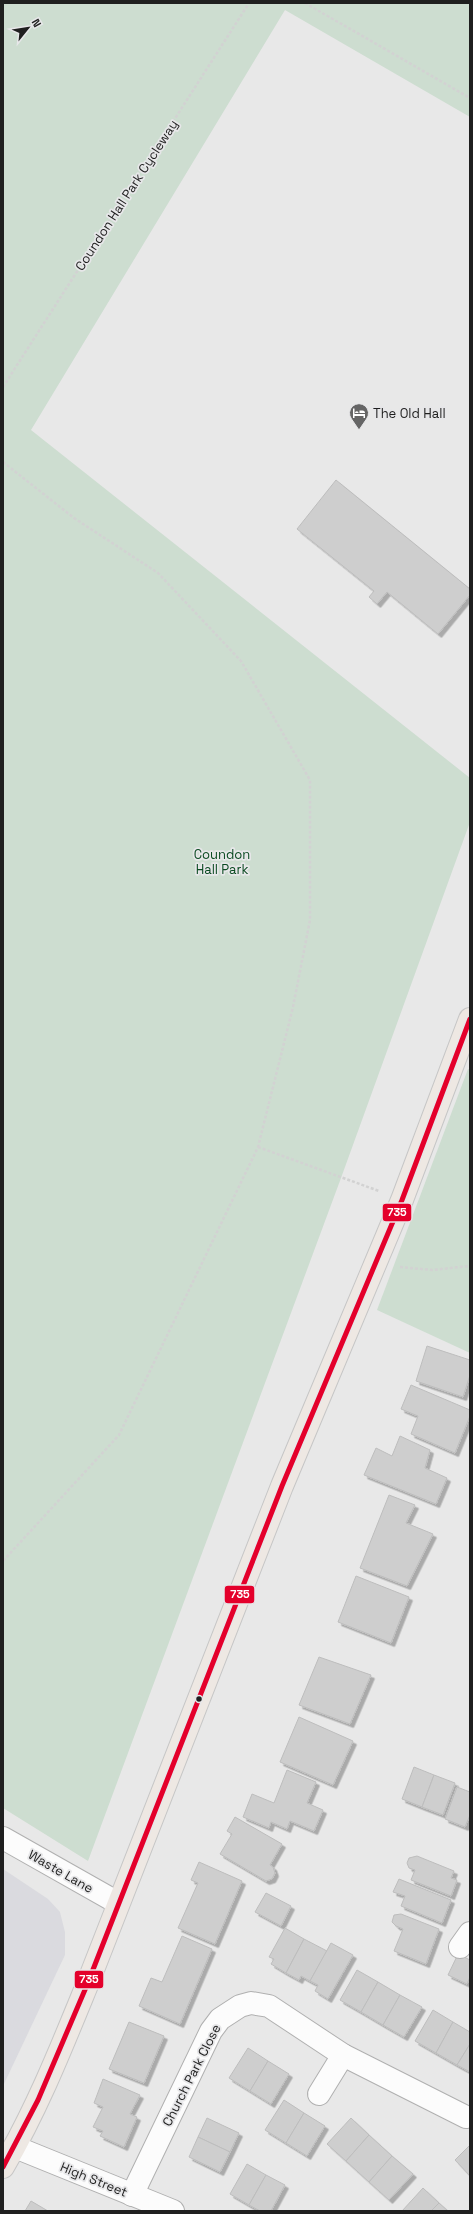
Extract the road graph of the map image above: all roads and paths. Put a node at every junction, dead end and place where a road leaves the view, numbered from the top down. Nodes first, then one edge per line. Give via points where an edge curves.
1 (249, 3) edge
2 (305, 3) edge
3 (470, 98) edge
4 (3, 387) edge
5 (3, 462) edge
6 (470, 1019) edge
7 (3, 1561) edge
8 (3, 1838) edge
9 (118, 1903) junction
10 (343, 2055) junction
11 (319, 2094) dead end
12 (466, 2117) dead end
13 (15, 2147) junction
14 (3, 2167) edge
15 (132, 2195) junction
16 (173, 2211) edge

1 - 4 path, Coundon Hall Park Cycleway
2 - 3 path
5 - 7 path via 74,518 158,573 241,661 310,780 310,920 293,1007 258,1147 119,1435
6 - 9 main road via 402,1200 282,1486
8 - 9 street, Waste Lane
9 - 13 main road via 56,2060
10 - 11 street
10 - 12 street, Church Park Close
10 - 15 street, Church Park Close via 269,2006 251,2003 230,2011 211,2031
13 - 14 main road
13 - 15 street, High Street
15 - 16 street, High Street

